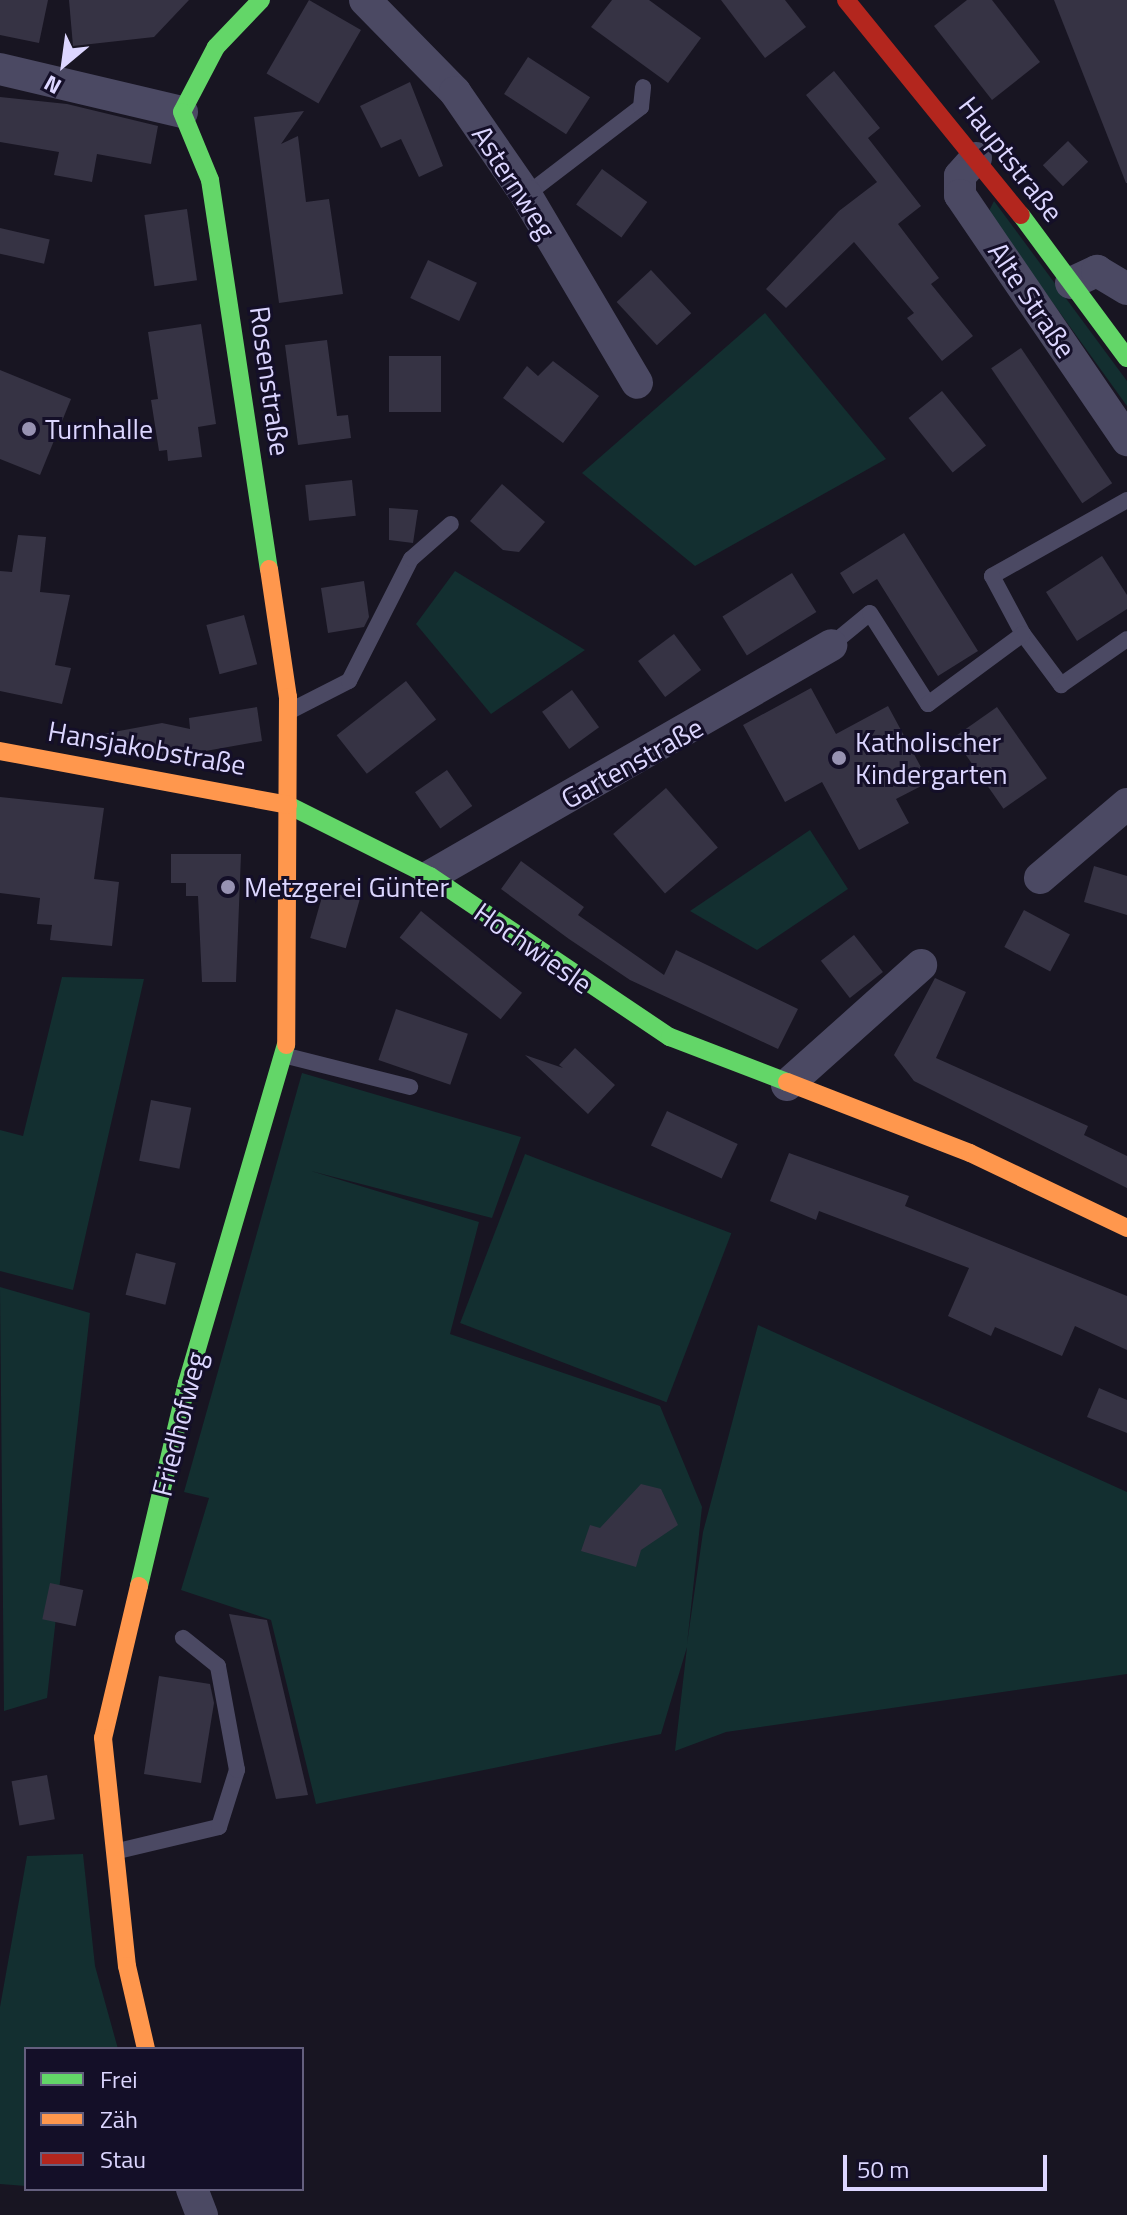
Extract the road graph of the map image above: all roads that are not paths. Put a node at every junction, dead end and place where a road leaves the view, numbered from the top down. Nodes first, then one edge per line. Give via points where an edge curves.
1 (261, 0) edge
2 (365, 0) edge
3 (846, 0) edge
4 (0, 69) edge
5 (643, 87) dead end
6 (182, 112) junction
7 (976, 158) junction
8 (526, 195) junction
9 (1071, 283) junction
10 (1127, 289) edge
11 (1127, 358) edge
12 (637, 383) dead end
13 (1127, 440) edge
14 (1127, 500) edge
15 (451, 524) dead end
16 (1023, 634) junction
17 (1127, 639) edge
18 (831, 645) joint
19 (288, 711) junction
20 (0, 751) edge
21 (283, 802) junction
22 (1127, 804) edge
23 (430, 876) junction
24 (1040, 878) dead end
25 (921, 965) dead end
26 (286, 1056) junction
27 (787, 1085) junction
28 (410, 1087) dead end
29 (1127, 1228) edge
30 (183, 1638) dead end
31 (112, 1853) junction
32 (146, 2047) edge
33 (193, 2191) edge
34 (202, 2215) edge

1 - 6 street via 216,47
2 - 8 street, Asternweg via 455,92
3 - 7 street, Hauptstraße
4 - 6 street
5 - 8 lane via 641,107
6 - 19 street, Rosenstraße via 210,180 228,278
7 - 9 street, Hauptstraße
7 - 13 street, Alte Straße via 960,176 960,195
8 - 12 street, Asternweg
9 - 10 street via 1097,271
9 - 11 street, Hauptstraße
14 - 16 lane via 992,576
15 - 19 lane via 411,559 349,681
16 - 17 lane via 1061,685
16 - 18 lane via 928,704 870,613
18 - 23 street, Gartenstraße
19 - 21 street, Rosenstraße
20 - 21 street, Hansjakobstraße
21 - 23 street, Hochwiesle
21 - 26 street, Friedhofweg
22 - 24 street
23 - 27 street, Hochwiesle via 670,1037
25 - 27 street
26 - 28 lane
26 - 31 street, Friedhofweg via 187,1383 103,1738
27 - 29 street, Hochwiesle via 970,1153
30 - 31 lane via 218,1666 237,1770 219,1827
31 - 32 street, Friedhofweg
33 - 34 street

